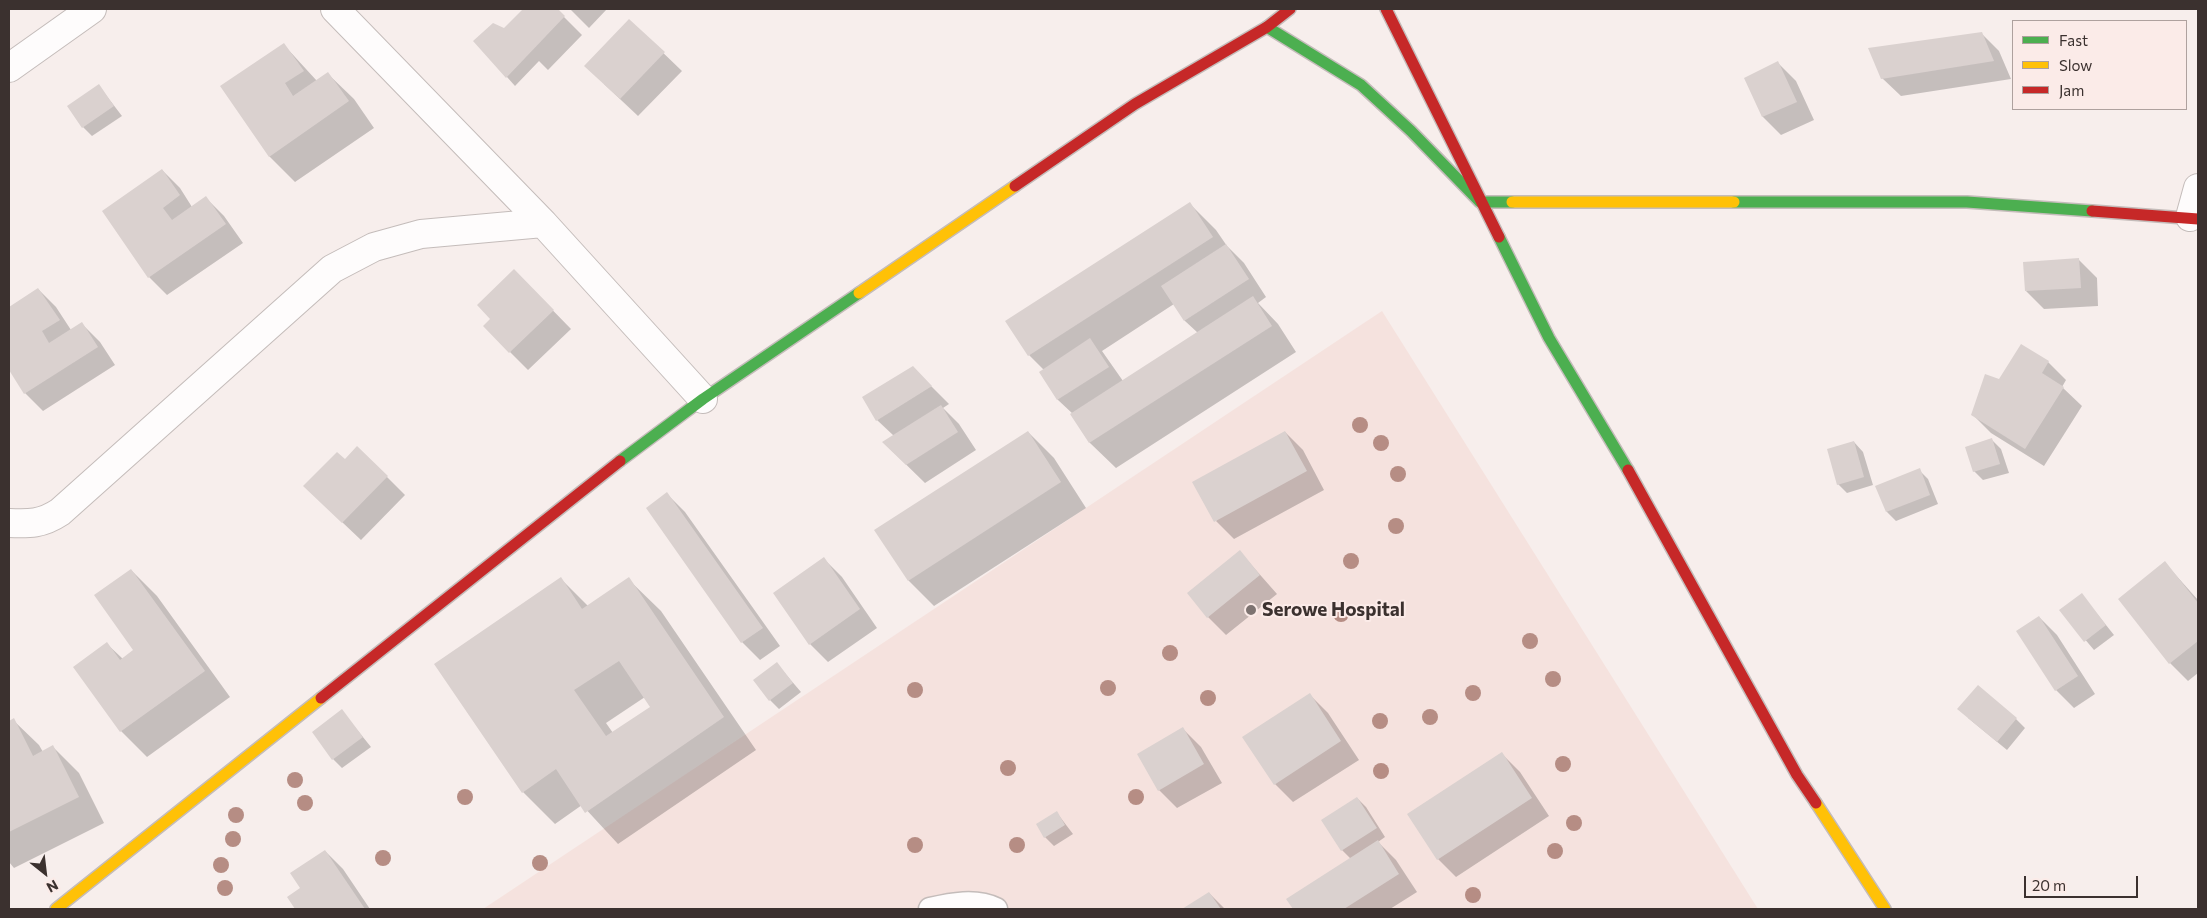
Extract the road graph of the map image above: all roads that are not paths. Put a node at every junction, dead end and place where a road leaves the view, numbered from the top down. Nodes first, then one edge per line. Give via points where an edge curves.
1 (92, 9) edge
2 (335, 9) edge
3 (1290, 9) edge
4 (1386, 9) edge
5 (1267, 27) junction
6 (9, 68) edge
7 (2198, 188) edge
8 (1480, 202) junction
9 (2194, 218) edge
10 (543, 223) junction
11 (703, 399) junction
12 (9, 522) edge
13 (56, 909) edge
14 (930, 909) edge
15 (996, 909) edge
16 (1885, 909) edge

1 - 6 street
2 - 10 street
3 - 5 street
4 - 8 street
5 - 8 street via 1361,85
5 - 11 street via 1135,104
7 - 9 street
8 - 9 street via 1966,202
8 - 16 street via 1549,338 1644,497 1797,775
10 - 11 street
10 - 12 street via 421,234 374,247 332,269 60,512 33,524
11 - 13 street via 586,486
14 - 15 lane via 978,903

